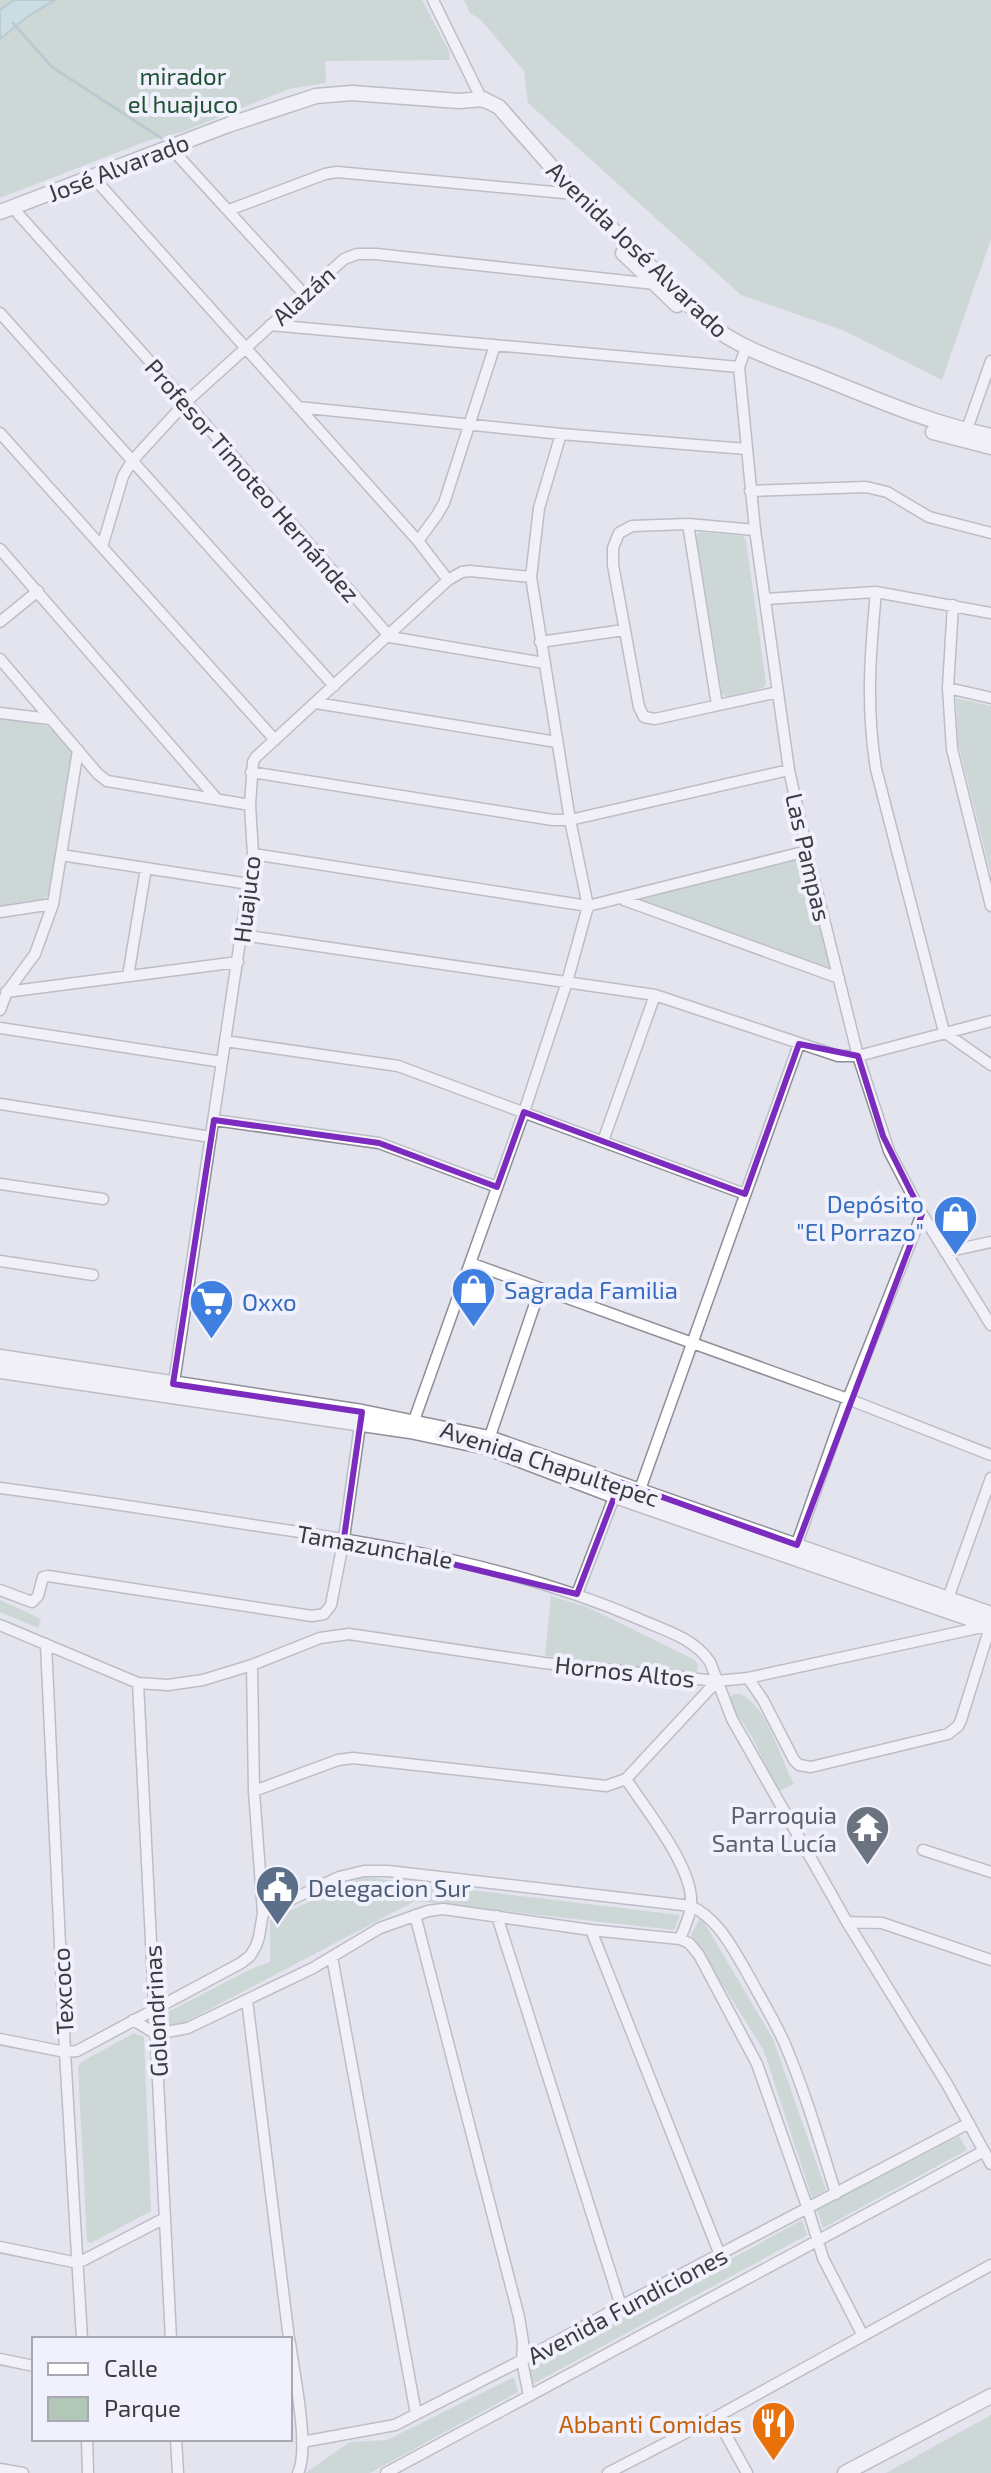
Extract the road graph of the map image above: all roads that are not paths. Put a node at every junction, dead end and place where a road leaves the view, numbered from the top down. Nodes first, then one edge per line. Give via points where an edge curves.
1 (433, 0) edge
2 (479, 102) junction
3 (170, 147) junction
4 (93, 177) junction
5 (568, 191) junction
6 (6, 210) edge
7 (229, 210) junction
8 (659, 282) junction
9 (304, 294) junction
10 (0, 313) edge
11 (270, 325) junction
12 (495, 345) junction
13 (245, 348) junction
14 (742, 357) junction
15 (991, 361) edge
16 (186, 402) junction
17 (298, 407) junction
18 (470, 424) junction
19 (0, 433) edge
20 (561, 434) junction
21 (965, 436) junction
22 (991, 436) edge
23 (991, 447) edge
24 (746, 449) junction
25 (132, 461) junction
26 (750, 491) junction
27 (688, 524) junction
28 (755, 530) junction
29 (991, 533) edge
30 (418, 541) junction
31 (102, 547) junction
32 (0, 549) edge
33 (531, 577) junction
34 (448, 580) junction
35 (38, 591) junction
36 (876, 592) junction
37 (766, 599) junction
38 (953, 605) junction
39 (991, 613) edge
40 (0, 622) edge
41 (624, 630) junction
42 (390, 637) junction
43 (540, 642) junction
44 (0, 659) edge
45 (544, 663) junction
46 (334, 686) junction
47 (948, 688) junction
48 (778, 692) junction
49 (991, 698) edge
50 (316, 703) junction
51 (717, 705) junction
52 (0, 713) edge
53 (50, 719) junction
54 (275, 740) junction
55 (557, 742) junction
56 (78, 750) junction
57 (789, 770) junction
58 (251, 772) junction
59 (216, 798) junction
60 (250, 805) junction
61 (570, 820) junction
62 (807, 851) junction
63 (253, 854) junction
64 (61, 855) junction
65 (146, 868) junction
66 (249, 884) junction
67 (622, 899) junction
68 (53, 904) junction
69 (588, 906) junction
70 (991, 906) edge
71 (0, 912) edge
72 (242, 935) junction
73 (238, 962) junction
74 (128, 976) junction
75 (839, 978) junction
76 (567, 982) junction
77 (4, 992) edge
78 (655, 995) junction
79 (0, 1010) edge
80 (991, 1021) edge
81 (0, 1028) edge
82 (944, 1032) junction
83 (225, 1041) junction
84 (799, 1044) junction
85 (858, 1056) junction
86 (222, 1062) junction
87 (991, 1065) edge
88 (0, 1104) edge
89 (524, 1112) junction
90 (214, 1120) junction
91 (211, 1137) junction
92 (603, 1141) junction
93 (0, 1184) edge
94 (497, 1187) junction
95 (745, 1194) junction
96 (103, 1199) dead end
97 (922, 1214) junction
98 (991, 1242) edge
99 (945, 1252) junction
100 (0, 1261) edge
101 (470, 1263) junction
102 (93, 1275) dead end
103 (540, 1289) junction
104 (991, 1325) edge
105 (691, 1344) junction
106 (0, 1357) edge
107 (0, 1371) edge
108 (173, 1390) junction
109 (848, 1399) junction
110 (361, 1418) junction
111 (412, 1426) junction
112 (488, 1443) junction
113 (991, 1455) edge
114 (991, 1478) edge
115 (0, 1488) edge
116 (617, 1489) junction
117 (637, 1497) junction
118 (344, 1538) junction
119 (794, 1551) junction
120 (0, 1590) edge
121 (577, 1594) junction
122 (946, 1604) junction
123 (991, 1614) edge
124 (0, 1625) edge
125 (991, 1625) edge
126 (46, 1644) junction
127 (252, 1665) junction
128 (748, 1678) junction
129 (717, 1681) junction
130 (138, 1683) junction
131 (626, 1779) junction
132 (254, 1791) junction
133 (923, 1850) dead end
134 (991, 1872) edge
135 (691, 1906) junction
136 (263, 1913) junction
137 (415, 1915) junction
138 (497, 1916) junction
139 (847, 1922) junction
140 (591, 1930) junction
141 (680, 1939) junction
142 (332, 1957) junction
143 (991, 1960) edge
144 (247, 2000) junction
145 (155, 2008) junction
146 (133, 2020) junction
147 (156, 2034) junction
148 (0, 2039) edge
149 (65, 2052) junction
150 (969, 2123) junction
151 (984, 2151) junction
152 (991, 2164) edge
153 (836, 2194) junction
154 (808, 2209) junction
155 (165, 2218) junction
156 (817, 2241) junction
157 (0, 2247) edge
158 (720, 2255) junction
159 (78, 2263) junction
160 (991, 2265) edge
161 (621, 2306) junction
162 (862, 2334) junction
163 (82, 2337) edge
164 (171, 2337) edge
165 (289, 2337) edge
166 (292, 2358) edge
167 (0, 2359) edge
168 (522, 2361) junction
169 (32, 2366) edge
170 (529, 2396) junction
171 (991, 2396) edge
172 (416, 2414) junction
173 (716, 2417) junction
174 (87, 2441) edge
175 (176, 2441) edge
176 (302, 2442) junction
177 (0, 2469) edge
178 (399, 2470) edge
179 (23, 2473) edge
180 (88, 2473) edge
181 (178, 2473) edge
182 (298, 2473) edge
183 (386, 2473) edge
184 (608, 2473) edge
185 (747, 2473) edge
186 (845, 2473) edge

1 - 2 street
2 - 3 street, José Alvarado via 352,93 316,96
2 - 5 street
3 - 4 street, José Alvarado
3 - 7 street
4 - 6 street, José Alvarado
4 - 13 street
5 - 7 street via 337,172
5 - 8 street
6 - 16 street, Profesor Timoteo Hernández
7 - 9 street
8 - 9 street, Alazán via 357,254
8 - 14 street via 701,328
9 - 11 street, Alazán
10 - 25 street
11 - 12 street
11 - 13 street, Alazán
12 - 14 street
12 - 18 street
13 - 16 street, Alazán
13 - 17 street
14 - 21 street via 905,421
14 - 24 street, Las Pampas
15 - 21 street
16 - 25 street, Alazán
16 - 42 street, Profesor Timoteo Hernández
17 - 18 street
17 - 30 street
18 - 20 street
18 - 30 street via 444,503
19 - 31 street
20 - 24 street
20 - 33 street via 539,508
21 - 22 street
21 - 23 street
24 - 26 street, Las Pampas
25 - 31 street, Alazán
25 - 46 street
26 - 28 street, Las Pampas
26 - 29 street via 866,487 887,492 929,517
27 - 28 street
27 - 41 street via 632,526 619,533 613,565
27 - 51 street
28 - 37 street, Las Pampas
30 - 34 street
31 - 54 street
32 - 35 street
33 - 34 street via 480,570
33 - 43 street
34 - 42 street
35 - 40 street
35 - 59 street
36 - 37 street
36 - 38 street
36 - 82 street via 869,729
37 - 48 street, Las Pampas
38 - 39 street
38 - 47 street
41 - 43 street
41 - 51 street via 644,717
42 - 45 street
42 - 46 street
43 - 45 street
44 - 53 street
45 - 55 street
46 - 50 street
47 - 49 street
47 - 70 street via 952,749
48 - 51 street
48 - 57 street, Las Pampas
50 - 54 street
50 - 55 street
52 - 53 street
53 - 56 street
54 - 58 street via 256,757
55 - 61 street
56 - 59 street via 113,784
56 - 64 street
57 - 61 street
57 - 62 street, Las Pampas
58 - 60 street, Huajuco
58 - 61 street
59 - 60 street
60 - 63 street, Huajuco
61 - 69 street
62 - 67 street
62 - 75 street, Las Pampas
63 - 66 street, Huajuco
63 - 69 street
64 - 65 street
64 - 68 street
65 - 66 street
65 - 74 street
66 - 72 street, Huajuco
67 - 69 street
67 - 75 street
68 - 71 street
68 - 77 street via 35,954
69 - 76 street
72 - 73 street, Huajuco
72 - 76 street
73 - 74 street
73 - 83 street, Huajuco
74 - 77 street
75 - 85 street, Las Pampas
76 - 78 street
76 - 89 street
77 - 79 street
78 - 84 street
78 - 92 street
80 - 82 street
81 - 86 street
82 - 85 street
82 - 87 street
83 - 86 street, Huajuco
83 - 89 street via 398,1066
84 - 85 street
84 - 95 street
85 - 97 street, Las Pampas via 883,1136
86 - 90 street, Huajuco
88 - 91 street
89 - 92 street
89 - 94 street
90 - 91 street, Huajuco
90 - 94 street via 379,1143
91 - 108 street, Huajuco
92 - 95 street
93 - 96 street
94 - 101 street
95 - 105 street
97 - 99 street, Las Pampas
97 - 109 street
98 - 99 street
99 - 104 street, Las Pampas
100 - 102 street
101 - 103 street
101 - 111 street
103 - 105 street
103 - 112 street
105 - 109 street
105 - 117 street
106 - 108 street, Avenida Chapultepec
107 - 108 street
108 - 110 street, Avenida Chapultepec
109 - 113 street
109 - 119 street
110 - 111 street, Avenida Chapultepec
110 - 118 street
111 - 112 street, Avenida Chapultepec
112 - 116 street, Avenida Chapultepec
114 - 122 street
115 - 118 street, Tamazunchale
116 - 117 street, Avenida Chapultepec
116 - 121 street
117 - 119 street, Avenida Chapultepec
118 - 120 street via 331,1605 324,1614 312,1616 48,1576 32,1602
118 - 121 street, Tamazunchale via 480,1566
119 - 122 street, Avenida Chapultepec
121 - 129 street, Tamazunchale via 688,1641 705,1655
122 - 123 street, Avenida Chapultepec
122 - 125 street
124 - 126 street, Hornos Altos
125 - 128 street
125 - 128 street via 954,1730 811,1767 794,1760
126 - 130 street, Hornos Altos
126 - 149 street, Texcoco
127 - 129 street, Hornos Altos via 320,1638 349,1634 544,1663
127 - 130 street, Hornos Altos via 185,1684
127 - 132 street
128 - 129 street
129 - 131 street
129 - 139 street, Hornos Altos via 732,1719
130 - 145 street, Golondrinas
131 - 132 street via 588,1786 353,1758
131 - 135 street via 681,1864 691,1886
132 - 136 street
133 - 134 street
135 - 136 street via 364,1871 339,1877
135 - 141 street
135 - 153 street via 718,1927 770,2014 801,2086
136 - 145 street via 250,1956
137 - 138 street via 443,1909
137 - 142 street via 380,1928
137 - 168 street via 519,2317
138 - 140 street
138 - 161 street
139 - 143 street via 882,1923
139 - 150 street, Hornos Altos
140 - 141 street
140 - 158 street
141 - 154 street via 699,1955 757,2064
142 - 144 street
142 - 172 street
144 - 147 street via 188,2028
144 - 165 street
145 - 146 street
145 - 147 street, Golondrinas
146 - 147 street
146 - 149 street via 86,2048
147 - 155 street, Golondrinas
148 - 149 street
149 - 159 street, Texcoco
150 - 151 street, Hornos Altos
150 - 153 street, Avenida Fundiciones
151 - 152 street, Hornos Altos
151 - 156 street, Avenida Fundiciones
153 - 154 street, Avenida Fundiciones
154 - 156 street
154 - 158 street, Avenida Fundiciones
155 - 159 street
155 - 164 street, Golondrinas
156 - 162 street
156 - 170 street, Avenida Fundiciones
157 - 159 street
158 - 161 street, Avenida Fundiciones
159 - 163 street, Texcoco
160 - 162 street
161 - 168 street, Avenida Fundiciones
162 - 173 street
166 - 176 street
167 - 169 street
168 - 170 street
168 - 172 street, Avenida Fundiciones
170 - 178 street, Avenida Fundiciones
171 - 186 street
172 - 176 street, Avenida Fundiciones via 395,2425
173 - 184 street
173 - 185 street
174 - 180 street
175 - 181 street
176 - 182 street
177 - 179 street
178 - 183 street, Avenida Fundiciones

